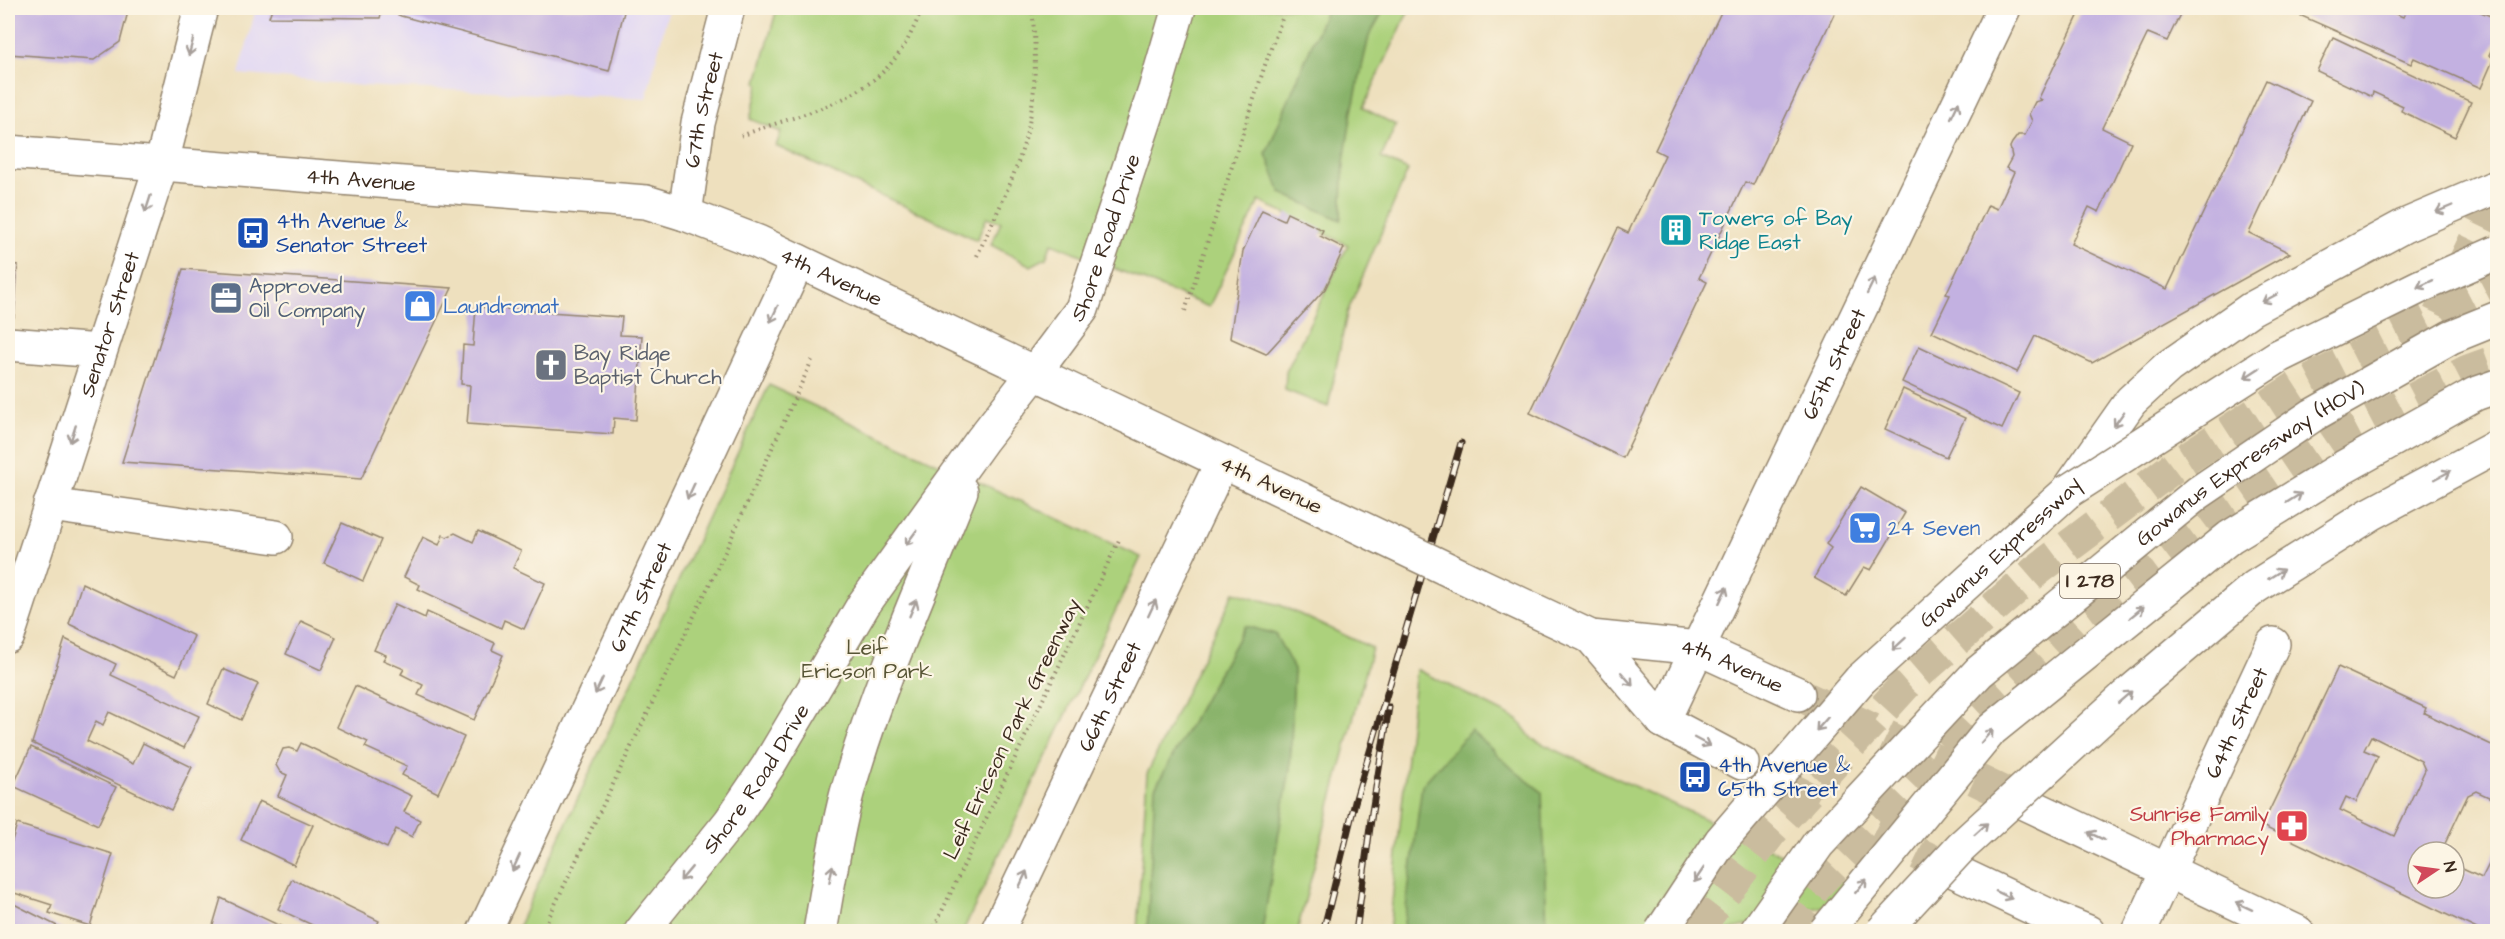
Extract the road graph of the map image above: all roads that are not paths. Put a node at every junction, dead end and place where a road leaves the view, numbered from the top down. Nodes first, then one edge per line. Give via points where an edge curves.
1 (201, 8) edge
2 (728, 8) edge
3 (1179, 8) edge
4 (2004, 8) edge
5 (8, 152) edge
6 (162, 162) junction
7 (2498, 186) edge
8 (685, 214) junction
9 (2498, 252) edge
10 (798, 261) junction
11 (2498, 318) edge
12 (8, 344) edge
13 (100, 351) junction
14 (1035, 372) junction
15 (2498, 386) edge
16 (982, 440) junction
17 (2498, 446) edge
18 (1222, 462) junction
19 (2067, 492) junction
20 (50, 505) junction
21 (276, 537) dead end
22 (8, 636) edge
23 (1591, 638) junction
24 (2273, 645) dead end
25 (1698, 648) junction
26 (1798, 694) tunnel mouth
27 (1663, 721) junction
28 (1742, 763) dead end
29 (2025, 803) tunnel mouth
30 (1952, 870) tunnel mouth
31 (2168, 870) junction
32 (484, 932) edge
33 (641, 932) edge
34 (820, 932) edge
35 (998, 932) edge
36 (1661, 932) edge
37 (1756, 932) edge
38 (1825, 932) edge
39 (1882, 932) edge
40 (2088, 932) edge
41 (2139, 932) edge
42 (2297, 932) edge

1 -> 6 main road, Senator Street
2 - 8 main road, 67th Street via 698,123
3 - 14 main road, Shore Road Drive via 1082,309
25 -> 4 main road, 65th Street
5 - 6 main road, 4th Avenue
6 - 8 main road, 4th Avenue via 646,202
6 -> 13 main road, Senator Street
7 -> 19 main road via 2404,226 2251,309 2168,367 2131,401
8 - 10 main road, 4th Avenue
9 -> 19 main road, Gowanus Expressway, bridge via 2279,356
10 - 14 main road, 4th Avenue
10 -> 32 main road, 67th Street
11 - 37 main road, Gowanus Expressway (HOV) / I 278, bridge via 2451,337 2313,415 2217,480 1979,672 1818,844
12 - 13 main road
13 -> 20 main road, Senator Street
14 - 16 main road, Shore Road Drive
14 - 18 main road, 4th Avenue
38 -> 15 main road, I 278, bridge via 1991,730 2230,537 2344,467 2475,394
16 -> 33 main road, Shore Road Drive via 864,604 779,749 730,822
34 -> 16 main road, Shore Road Drive via 846,796 871,715
39 -> 17 main road, bridge via 1961,847 2126,696 2255,587 2371,514
18 - 23 main road, 4th Avenue, bridge
35 -> 18 main road, 66th Street
19 -> 36 main road, Gowanus Expressway, bridge via 1860,680 1721,841
20 - 21 main road
20 - 22 main road, Senator Street
23 - 25 main road, 4th Avenue
23 -> 27 main road, 4th Avenue
24 - 31 main road, 64th Street
25 - 26 main road, 4th Avenue
25 - 27 main road, 65th Street
27 -> 28 main road, 4th Avenue
31 -> 29 main road
30 -> 40 main road
31 - 41 main road, 64th Street
42 -> 31 main road

